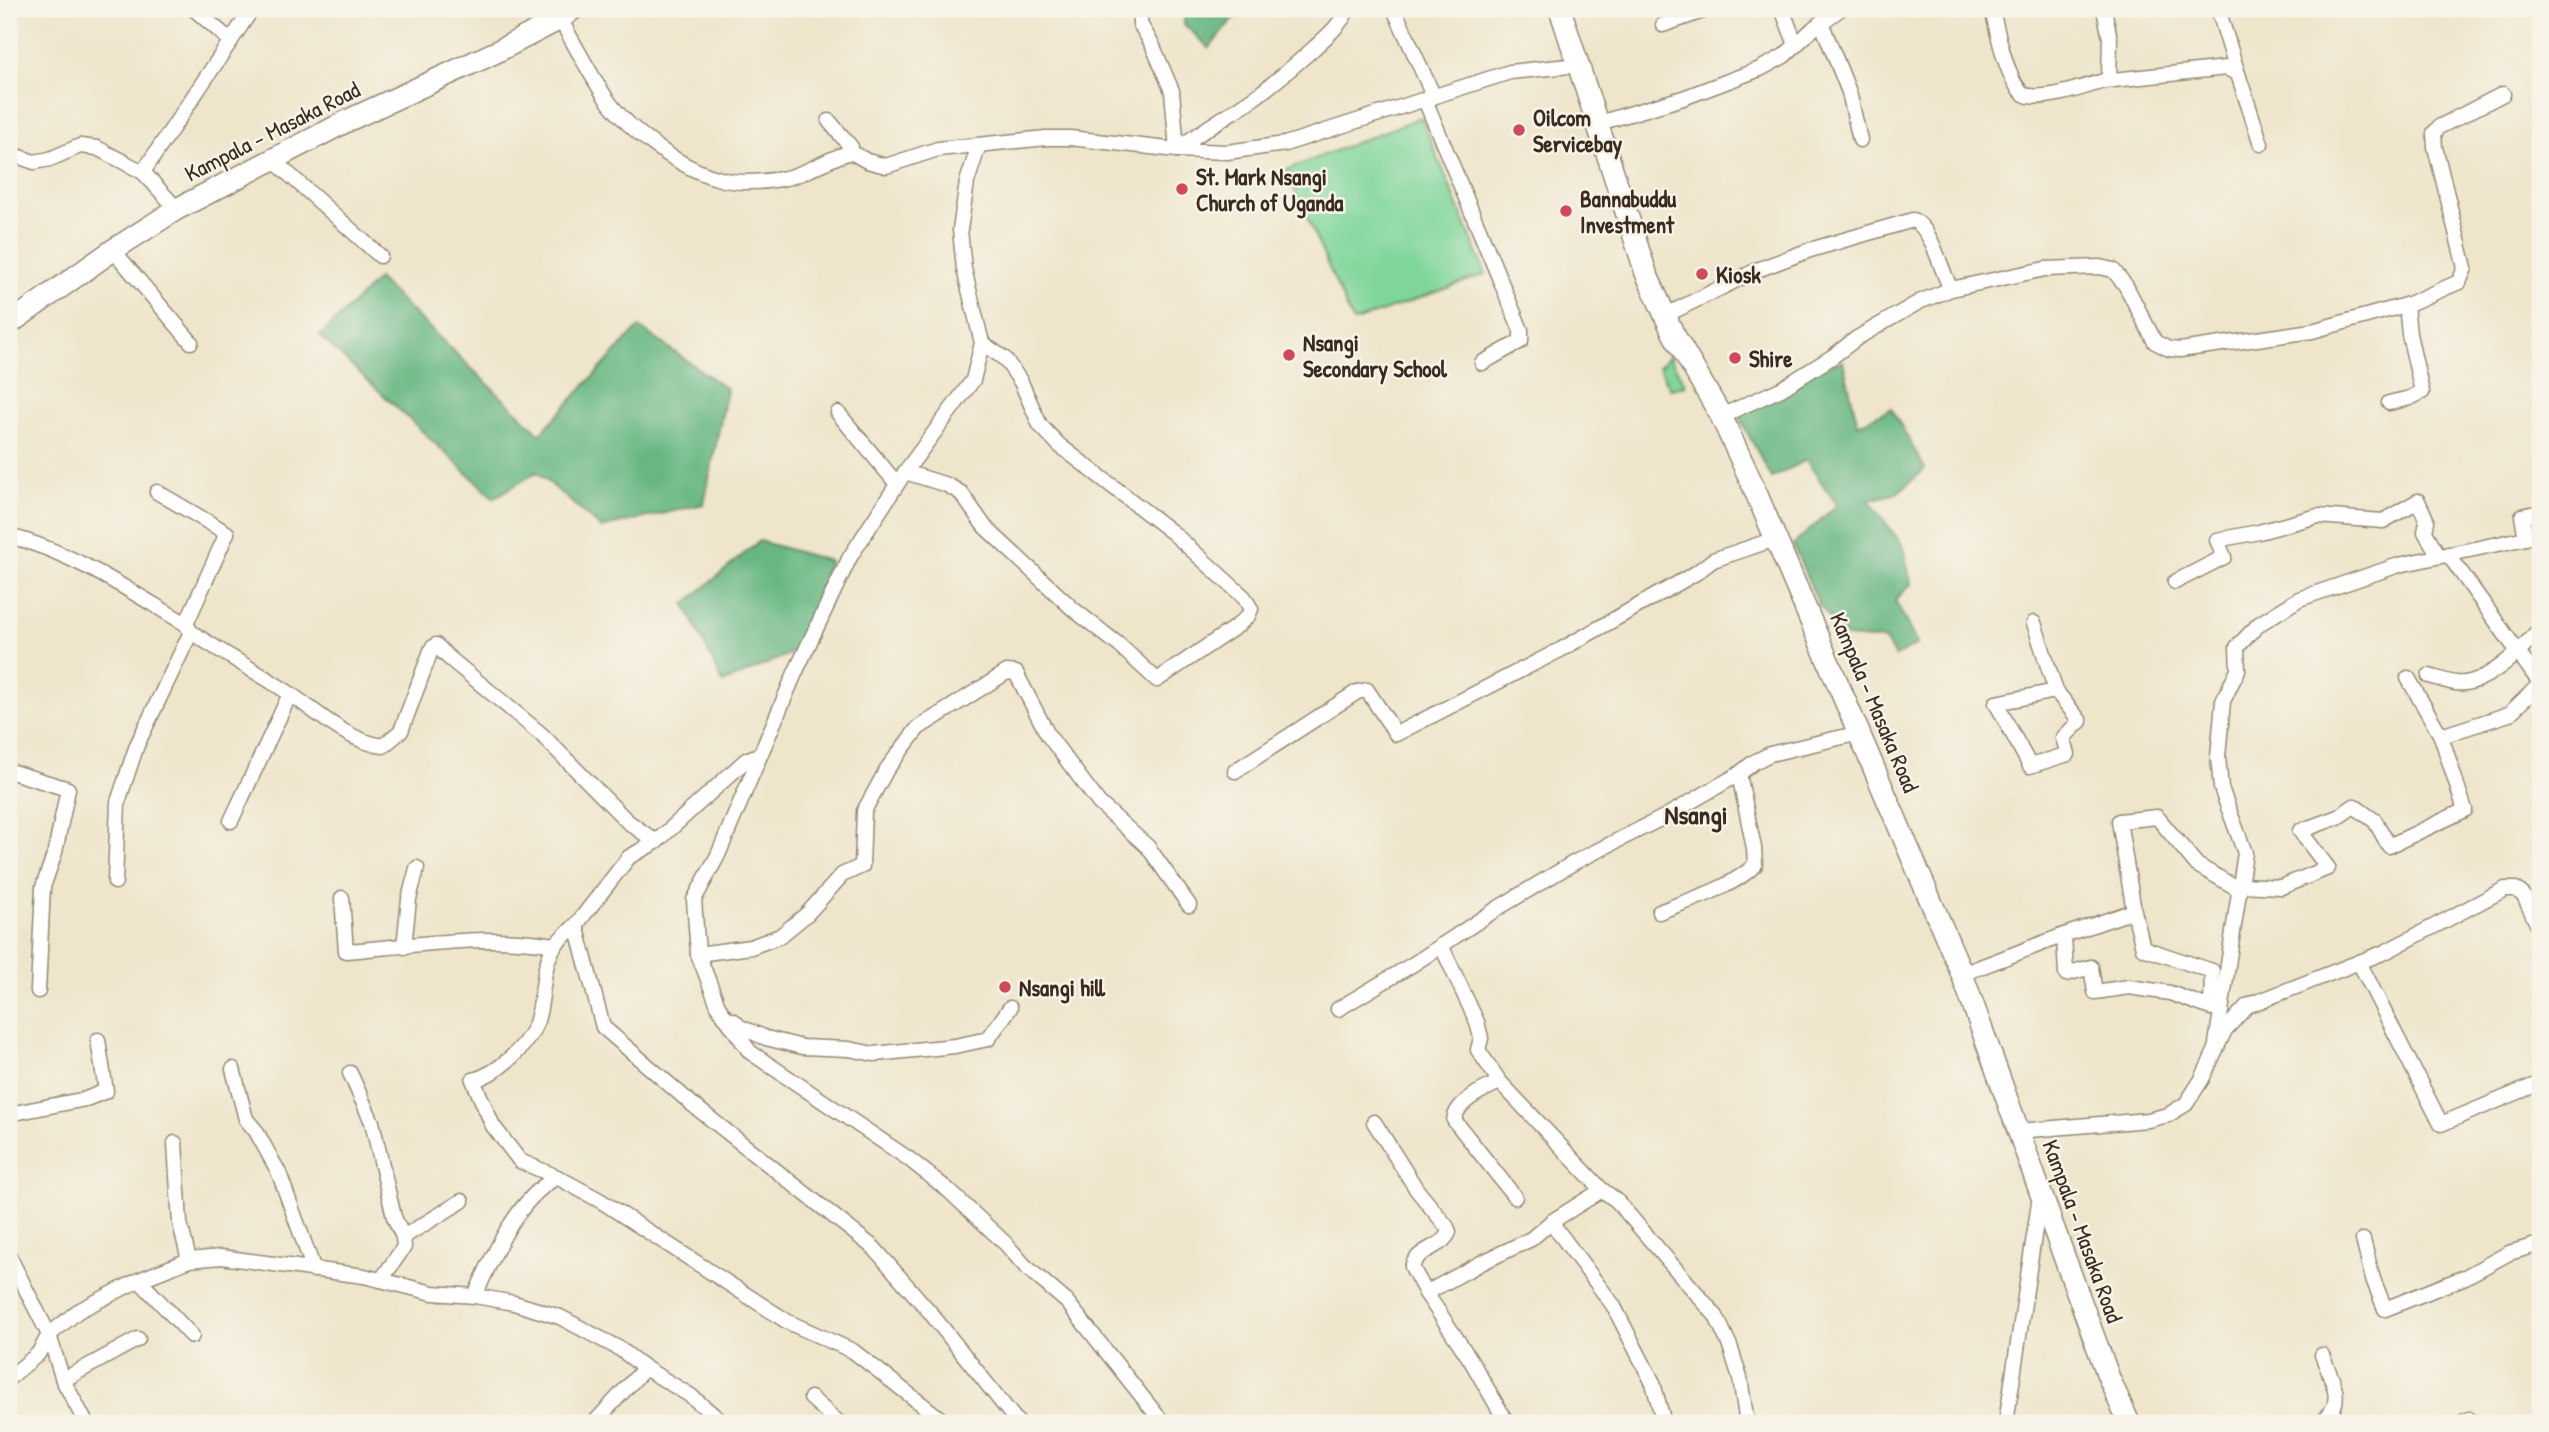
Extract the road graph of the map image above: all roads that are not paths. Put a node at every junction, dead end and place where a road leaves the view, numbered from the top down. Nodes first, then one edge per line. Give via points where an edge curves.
1 (194, 9) edge
2 (252, 9) edge
3 (1140, 9) edge
4 (1348, 9) edge
5 (1394, 9) edge
6 (1560, 9) edge
7 (1709, 9) edge
8 (1782, 9) edge
9 (1840, 9) edge
10 (1992, 9) edge
11 (2104, 9) edge
12 (2218, 9) edge
13 (566, 14) edge
14 (1821, 22) junction
15 (1663, 26) dead end
16 (231, 41) junction
17 (1796, 45) junction
18 (1579, 65) junction
19 (2238, 74) junction
20 (2104, 81) junction
21 (2503, 94) dead end
22 (1429, 98) junction
23 (829, 121) dead end
24 (1599, 123) junction
25 (1860, 140) dead end
26 (2261, 144) dead end
27 (979, 145) junction
28 (1177, 150) junction
29 (851, 152) junction
30 (9, 153) edge
31 (272, 159) junction
32 (143, 172) junction
33 (177, 209) junction
34 (113, 250) junction
35 (380, 256) dead end
36 (1951, 289) junction
37 (2406, 305) junction
38 (1666, 315) junction
39 (9, 324) edge
40 (191, 342) dead end
41 (982, 343) junction
42 (1482, 363) dead end
43 (2389, 403) dead end
44 (838, 413) dead end
45 (1721, 416) junction
46 (901, 478) junction
47 (157, 492) dead end
48 (2540, 512) edge
49 (9, 536) edge
50 (1775, 539) junction
51 (2443, 555) junction
52 (2175, 582) dead end
53 (2034, 623) dead end
54 (188, 628) junction
55 (2540, 632) edge
56 (2519, 653) junction
57 (2535, 666) edge
58 (2429, 676) dead end
59 (2408, 678) dead end
60 (2540, 683) edge
61 (2056, 691) junction
62 (290, 694) junction
63 (1860, 733) junction
64 (2441, 736) junction
65 (761, 754) junction
66 (9, 771) edge
67 (1235, 771) dead end
68 (1738, 774) junction
69 (231, 821) dead end
70 (656, 842) junction
71 (417, 869) dead end
72 (115, 882) dead end
73 (2240, 887) junction
74 (342, 898) dead end
75 (1189, 905) dead end
76 (2134, 911) junction
77 (1659, 912) dead end
78 (576, 925) junction
79 (2540, 930) edge
80 (2064, 935) junction
81 (555, 945) junction
82 (1441, 945) junction
83 (404, 947) junction
84 (698, 954) junction
85 (2359, 962) junction
86 (1962, 974) junction
87 (38, 991) dead end
88 (719, 1008) junction
89 (1010, 1008) dead end
90 (1338, 1009) dead end
91 (97, 1040) dead end
92 (2217, 1044) junction
93 (233, 1069) dead end
94 (350, 1073) dead end
95 (1500, 1082) junction
96 (2540, 1083) edge
97 (9, 1114) edge
98 (1374, 1122) dead end
99 (2018, 1130) junction
100 (175, 1143) dead end
101 (557, 1177) junction
102 (1602, 1189) junction
103 (2040, 1195) junction
104 (1515, 1197) dead end
105 (462, 1201) dead end
106 (1551, 1222) junction
107 (403, 1237) junction
108 (2363, 1240) dead end
109 (2540, 1244) edge
110 (9, 1256) edge
111 (188, 1260) junction
112 (313, 1270) junction
113 (139, 1279) junction
114 (381, 1280) junction
115 (1426, 1293) junction
116 (475, 1296) junction
117 (49, 1335) junction
118 (192, 1336) dead end
119 (138, 1339) dead end
120 (2322, 1355) dead end
121 (645, 1368) junction
122 (9, 1378) edge
123 (63, 1380) junction
124 (811, 1398) dead end
125 (86, 1423) edge
126 (594, 1423) edge
127 (723, 1423) edge
128 (839, 1423) edge
129 (946, 1423) edge
130 (1018, 1423) edge
131 (1163, 1423) edge
132 (1507, 1423) edge
133 (1664, 1423) edge
134 (1747, 1423) edge
135 (2006, 1423) edge
136 (2129, 1423) edge
137 (2320, 1423) edge
138 (2461, 1423) edge
139 (2472, 1423) edge

1 - 16 street
2 - 16 street
3 - 28 street via 1140,24 1172,92
4 - 28 street via 1331,35 1295,66
5 - 22 street
6 - 18 main road, Kampala - Masaka Road
7 - 15 street
8 - 17 street
9 - 14 street
10 - 20 street via 2014,82 2023,94 2059,93
11 - 20 street via 2111,71
12 - 19 street
13 - 29 street via 607,99 637,133 691,167 719,179 781,179
13 - 31 main road, Kampala - Masaka Road
14 - 17 street
14 - 25 street via 1849,92
16 - 32 street
17 - 24 street via 1760,69
18 - 22 street via 1510,72
18 - 24 main road, Kampala - Masaka Road
19 - 20 street via 2226,68
19 - 26 street
21 - 37 street via 2434,133 2465,268 2459,282
22 - 28 street via 1285,144 1227,152
22 - 42 street via 1521,330 1521,341
23 - 29 street
24 - 38 main road, Kampala - Masaka Road via 1646,273
27 - 28 street via 1070,138
27 - 29 street via 938,149 886,166
27 - 41 street via 967,182 960,230 964,269
30 - 32 street via 34,162 80,146 97,148
31 - 33 main road, Kampala - Masaka Road
31 - 35 street
32 - 33 street
33 - 34 main road, Kampala - Masaka Road
34 - 39 main road, Kampala - Masaka Road
34 - 40 street
36 - 37 street via 2045,269 2113,270 2155,342 2180,350 2312,331
36 - 38 street via 1930,240 1913,220 1757,270
36 - 45 street via 1857,338 1781,389
37 - 43 street via 2421,392
38 - 45 main road, Kampala - Masaka Road
41 - 46 street via 973,380
41 - 46 street via 1005,359 1040,425 1059,445 1173,533 1244,597 1251,609 1248,617 1157,680 985,527 961,493 947,485
44 - 46 street
45 - 50 main road, Kampala - Masaka Road
46 - 65 street via 850,557
47 - 54 street via 227,533
48 - 51 street via 2522,516 2526,538
49 - 54 street via 95,571
50 - 63 main road, Kampala - Masaka Road
50 - 67 street via 1713,560 1562,649 1396,734 1367,690 1357,692
51 - 52 street via 2425,532 2427,521 2418,502 2383,521 2318,516 2217,540 2224,557
51 - 56 street
51 - 73 street via 2299,599 2259,624 2237,647 2238,670 2223,701 2218,757 2221,788 2245,853
53 - 61 street
54 - 62 street
54 - 72 street via 136,745 118,802
55 - 56 street
56 - 57 street
56 - 58 street via 2476,679 2458,684
57 - 60 street
59 - 64 street
60 - 64 street via 2509,714
61 - 61 street via 2080,721 2063,738 2068,754 2030,766 1996,703
62 - 69 street
62 - 70 street via 368,744 383,746 401,731 436,645 541,734 628,821
63 - 68 street via 1770,754
63 - 86 main road, Kampala - Masaka Road
64 - 73 street via 2465,810 2389,846 2375,821 2354,806 2300,831 2328,869 2281,887
65 - 70 street via 746,761
65 - 84 street via 694,900
66 - 87 street via 68,789 43,887
68 - 77 street via 1755,865 1712,891
68 - 82 street via 1575,862
70 - 78 street via 629,857
71 - 83 street
73 - 76 street via 2197,864 2157,817 2119,821
73 - 92 street
74 - 83 street via 346,951
75 - 84 street via 1148,847 1100,803 1048,736 1016,673 1007,672 918,728 887,769 864,811 862,866 842,875 780,936 751,947
76 - 80 street
76 - 80 street via 2143,948 2212,971 2211,1008 2170,993 2129,987 2095,992 2091,967 2066,974
78 - 81 street
78 - 130 street via 603,1027 693,1105 874,1248
79 - 85 street via 2524,896 2516,889 2505,889
80 - 86 street
81 - 83 street via 469,939
81 - 101 street via 534,1027 511,1057 473,1080 493,1126 520,1161
82 - 90 street
82 - 95 street via 1480,1031 1478,1050
84 - 88 street
85 - 92 street via 2247,1006
85 - 96 street via 2441,1124
86 - 99 main road, Kampala - Masaka Road
88 - 89 street via 740,1027 766,1038 802,1047 874,1054 988,1039
88 - 131 street via 750,1052 948,1189 1067,1302
91 - 97 street via 106,1091
92 - 99 street via 2186,1104 2168,1115
93 - 112 street via 246,1119 279,1173
94 - 107 street via 372,1122
95 - 102 street
95 - 104 street via 1464,1103 1454,1120
98 - 115 street via 1449,1231 1446,1240 1414,1260 1412,1267
99 - 103 main road, Kampala - Masaka Road
100 - 111 street via 180,1223
101 - 116 street via 508,1227
101 - 129 street via 788,1322 853,1351
102 - 106 street
102 - 134 street via 1716,1316 1737,1368
103 - 135 street
103 - 136 main road, Kampala - Masaka Road
105 - 107 street
106 - 115 street via 1531,1238
106 - 133 street via 1618,1315 1653,1383
107 - 114 street via 404,1247
108 - 109 street via 2385,1309
110 - 117 street
111 - 112 street via 221,1257
111 - 113 street
112 - 114 street
113 - 117 street via 78,1311
113 - 118 street
114 - 116 street via 433,1293
115 - 132 street
116 - 121 street via 560,1317
117 - 122 street via 37,1354
117 - 123 street
119 - 123 street
120 - 137 street via 2337,1394 2335,1409
121 - 126 street
121 - 127 street via 691,1396
123 - 125 street
124 - 128 street
138 - 139 street via 2469,1419

